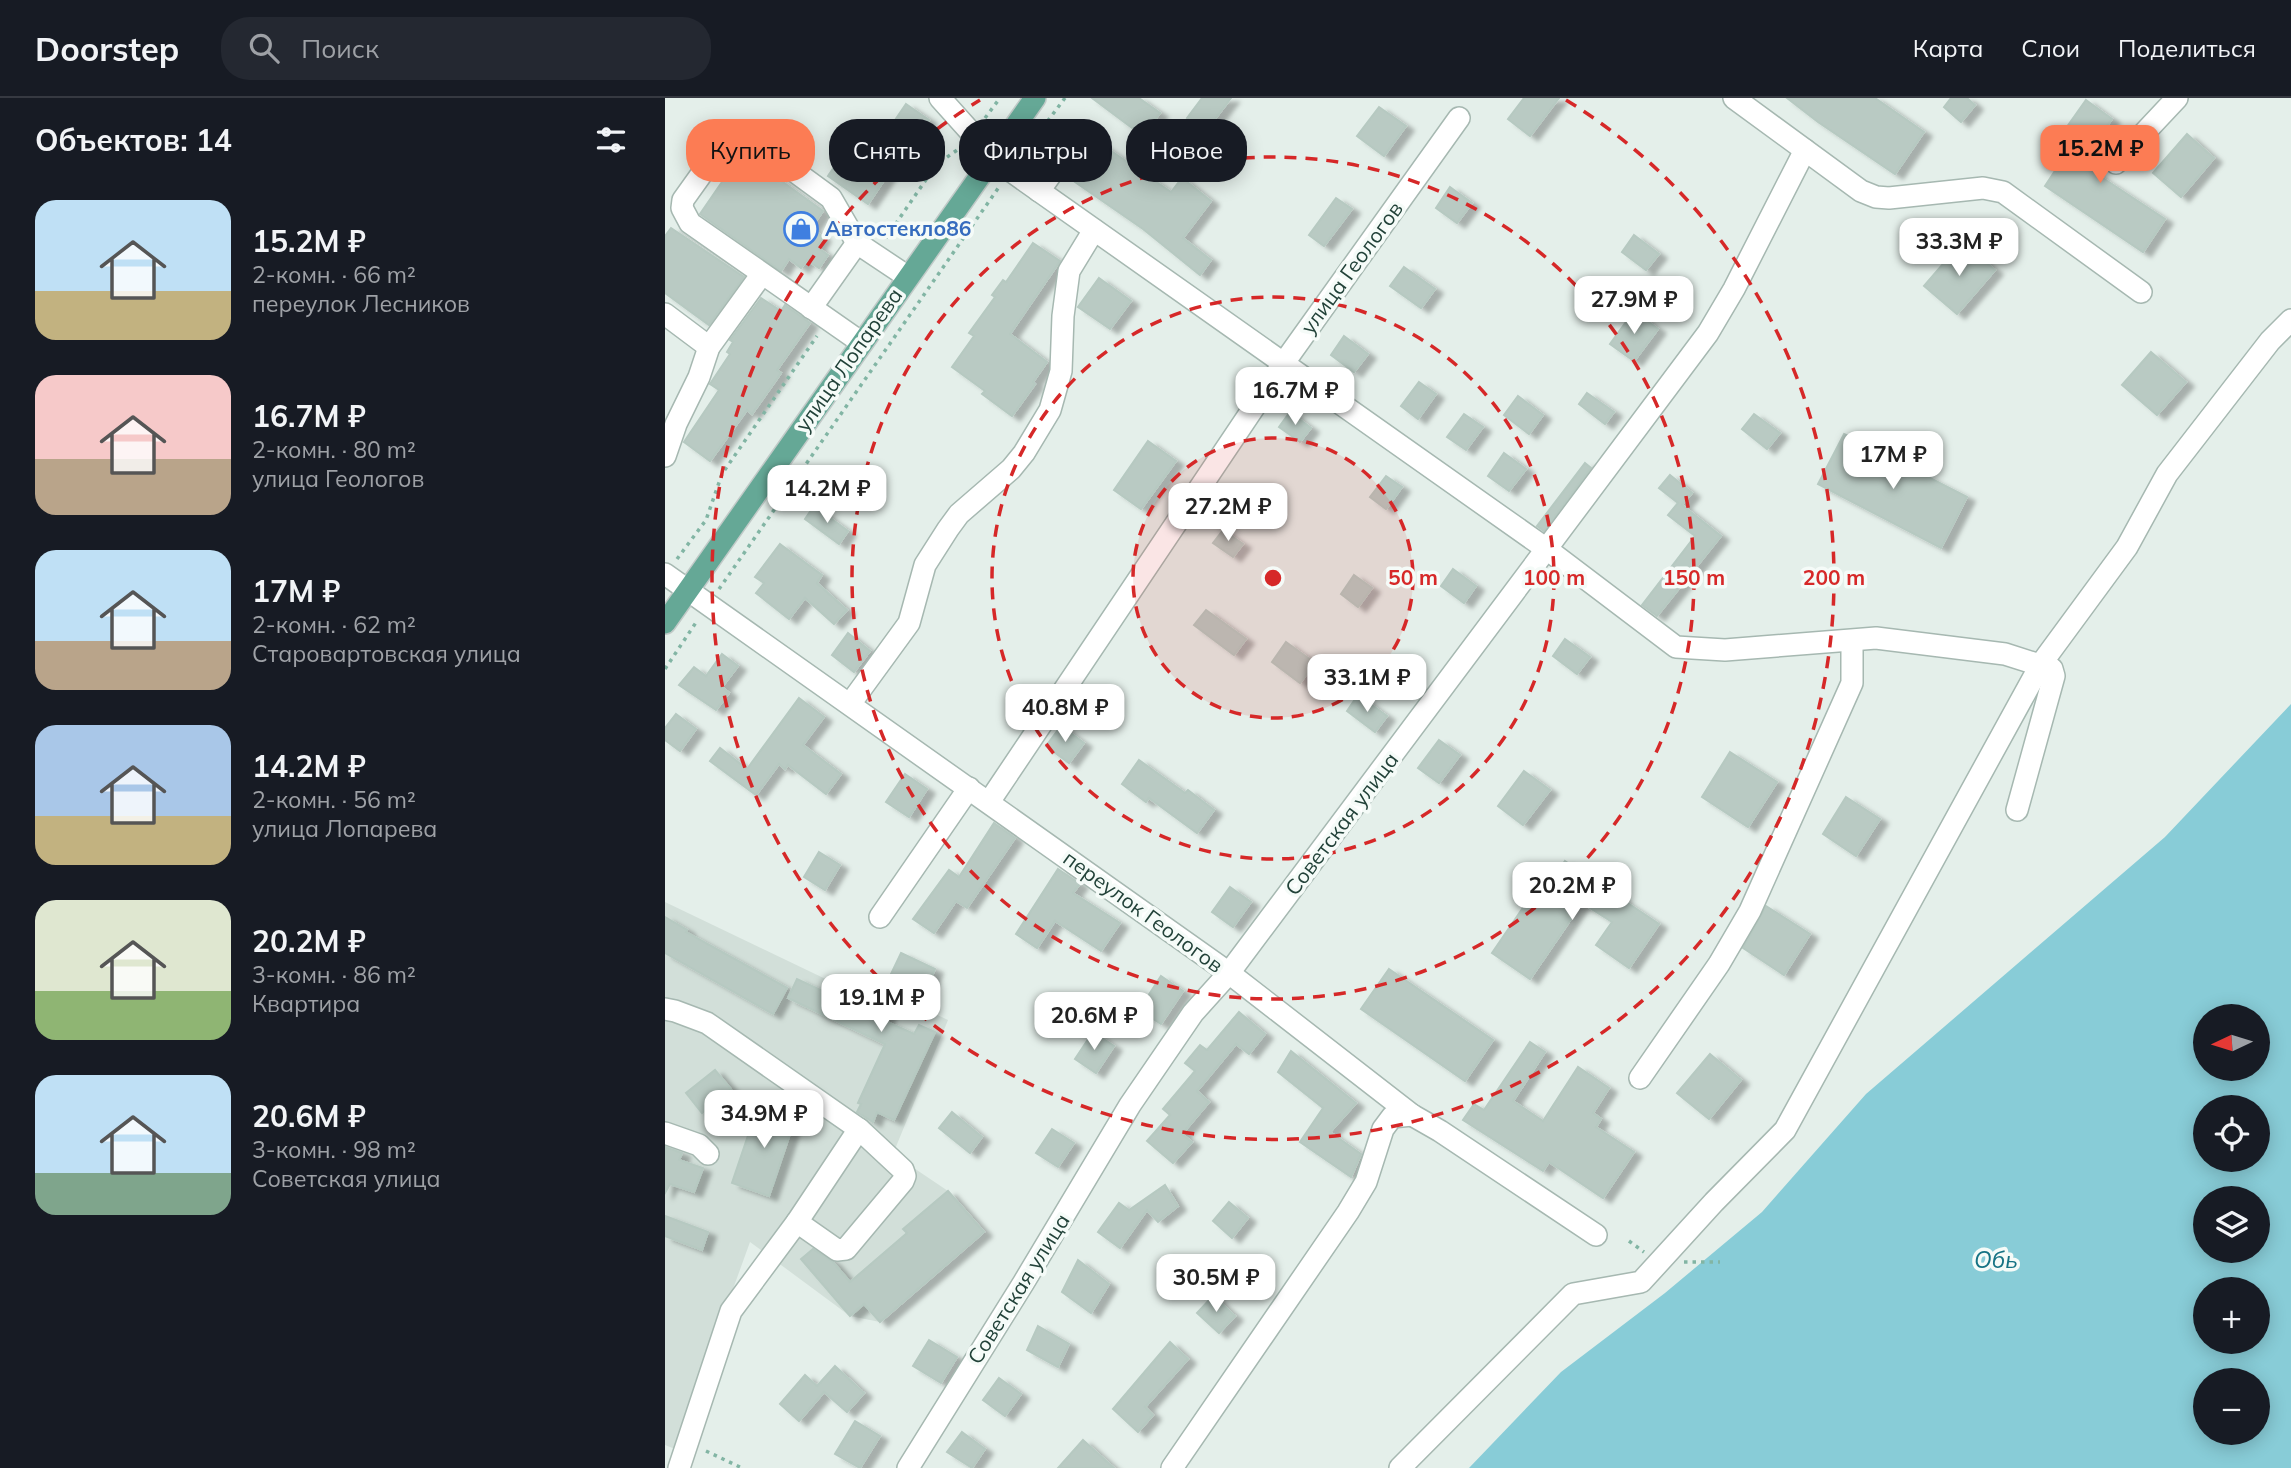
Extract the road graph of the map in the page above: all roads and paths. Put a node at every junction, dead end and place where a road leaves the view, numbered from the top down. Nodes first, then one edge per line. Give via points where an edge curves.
1 (940, 98) edge
2 (1035, 98) edge
3 (1065, 98) edge
4 (1734, 98) edge
5 (2177, 98) edge
6 (1459, 118) dead end
7 (959, 119) edge
8 (1020, 119) edge
9 (1049, 119) edge
10 (1805, 150) junction
11 (2116, 163) dead end
12 (975, 182) edge
13 (1003, 182) edge
14 (1026, 182) edge
15 (1045, 182) edge
16 (1039, 191) junction
17 (1094, 230) junction
18 (857, 243) junction
19 (762, 274) junction
20 (908, 277) junction
21 (2141, 292) dead end
22 (811, 307) junction
23 (665, 314) edge
24 (2291, 320) edge
25 (862, 343) junction
26 (709, 347) junction
27 (1283, 364) junction
28 (665, 456) edge
29 (1548, 550) junction
30 (665, 574) edge
31 (688, 590) junction
32 (708, 605) junction
33 (665, 623) edge
34 (1852, 641) junction
35 (2040, 666) junction
36 (665, 669) edge
37 (850, 704) junction
38 (969, 788) junction
39 (989, 802) junction
40 (2017, 810) dead end
41 (880, 917) dead end
42 (1229, 974) junction
43 (665, 1009) edge
44 (1640, 1078) dead end
45 (1412, 1115) junction
46 (859, 1129) junction
47 (665, 1133) edge
48 (708, 1154) dead end
49 (797, 1222) junction
50 (1596, 1235) dead end
51 (1658, 1262) junction
52 (1720, 1262) dead end
53 (679, 1468) edge
54 (908, 1468) edge
55 (1172, 1468) edge
56 (1400, 1468) edge

1 - 7 street
2 - 8 main road, улица Лопарева
3 - 9 path
4 - 10 street
5 - 11 street
6 - 27 street, улица Геологов
10 - 21 street via 1876,197 1983,188 2003,192
10 - 29 street, Советская улица via 1708,333
12 - 20 main road, улица Лопарева
13 - 32 path
14 - 16 street
15 - 16 street
16 - 17 street
17 - 27 street
17 - 37 street via 1069,271 1061,371 1050,410 1018,461 948,528 925,565 909,623
18 - 19 street via 831,198 764,149 740,146 708,165 681,208 690,223
18 - 20 street
18 - 22 street
19 - 22 street
19 - 26 street
20 - 25 main road, улица Лопарева
22 - 25 street
23 - 26 street
24 - 35 street via 2167,474 2127,547
25 - 31 main road, улица Лопарева
26 - 28 street
27 - 29 street
27 - 39 street, улица Геологов
29 - 34 street via 1676,647 1707,651
29 - 42 street, Советская улица
30 - 31 street, переулок Геологов
31 - 32 street, переулок Геологов
31 - 33 main road, улица Лопарева
32 - 36 path
32 - 37 street, переулок Геологов
34 - 35 street via 1876,638 2005,654
34 - 44 street via 1852,683 1750,911
35 - 40 street via 2055,676
35 - 51 street via 1785,1130
37 - 38 street, переулок Геологов
38 - 39 street, переулок Геологов
38 - 41 street
39 - 42 street, переулок Геологов
42 - 45 street, переулок Геологов
42 - 54 street, Советская улица via 1193,1013 1131,1105
43 - 46 street via 708,1023
45 - 50 street, переулок Геологов
45 - 55 street via 1392,1117 1383,1129 1366,1182 1348,1212
46 - 49 street
46 - 49 street via 903,1170 903,1181 842,1251
47 - 48 street via 699,1145
49 - 53 street via 731,1311
51 - 52 path
51 - 56 street via 1641,1282 1573,1294

